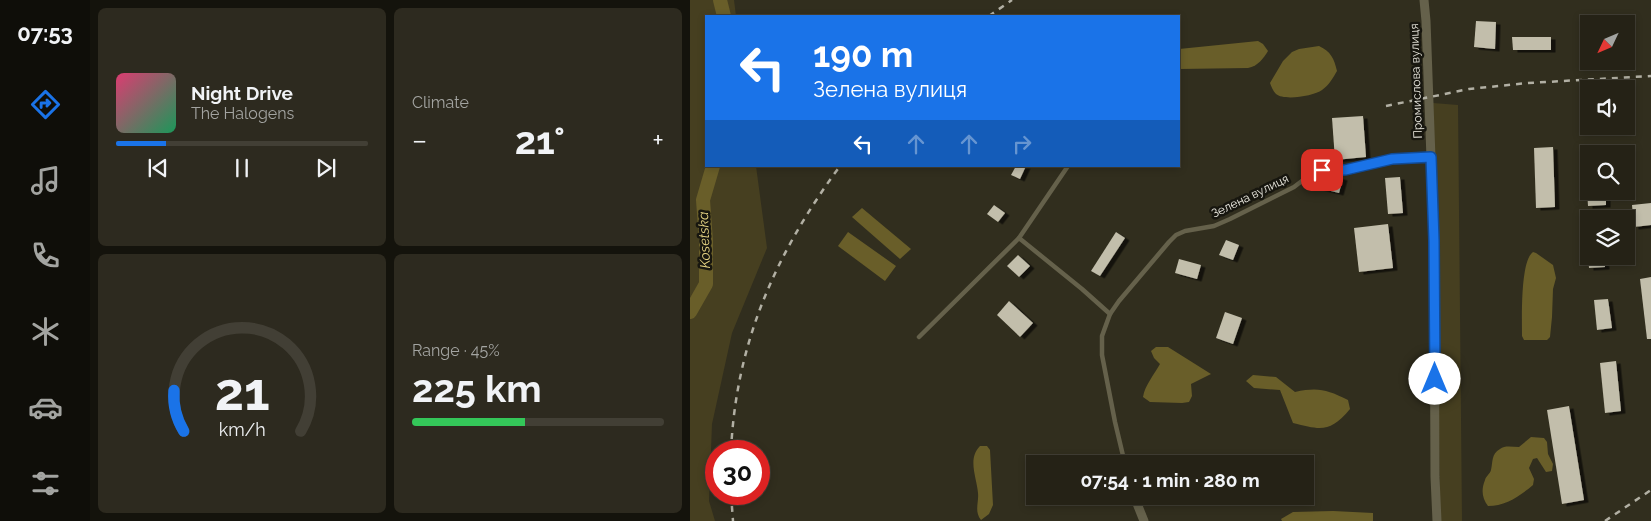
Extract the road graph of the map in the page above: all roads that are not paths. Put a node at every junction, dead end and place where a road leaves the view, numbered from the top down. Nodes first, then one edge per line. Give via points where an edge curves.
1 (1424, 0) edge
2 (1431, 157) junction
3 (1067, 167) edge
4 (1018, 238) junction
5 (1110, 314) junction
6 (919, 337) dead end
7 (1124, 455) edge
8 (1138, 505) edge
9 (1144, 521) edge
10 (1437, 521) edge

1 - 2 street, Промислова вулиця
2 - 5 lane, Зелена вулиця via 1392,159 1345,170 1315,171 1294,187 1230,219 1176,235 1133,282
2 - 10 street, Промислова вулиця
3 - 4 lane
4 - 5 lane
4 - 6 lane
5 - 7 lane, Зелена вулиця via 1102,336 1102,355
8 - 9 street

